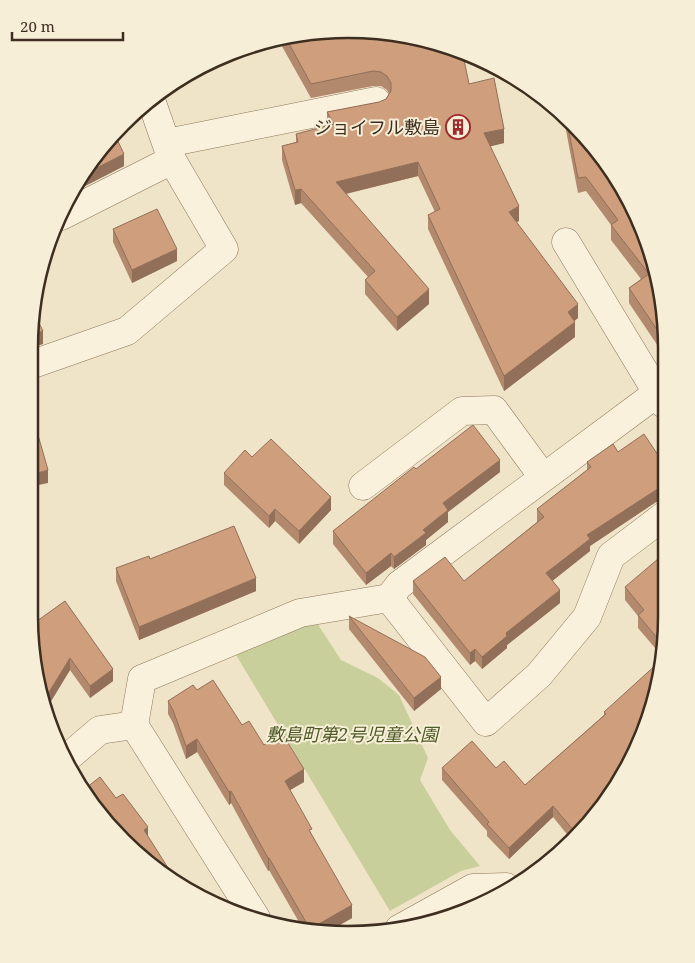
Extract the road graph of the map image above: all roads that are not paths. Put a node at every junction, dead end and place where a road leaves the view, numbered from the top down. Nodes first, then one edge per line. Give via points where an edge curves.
1 (376, 101) edge
2 (153, 106) edge
3 (169, 152) junction
4 (68, 212) edge
5 (566, 242) dead end
6 (38, 363) edge
7 (658, 389) edge
8 (658, 398) edge
9 (543, 477) junction
10 (363, 486) dead end
11 (658, 520) edge
12 (389, 598) junction
13 (134, 725) junction
14 (70, 755) edge
15 (496, 887) edge
16 (251, 910) edge
17 (421, 917) edge

1 - 3 street
2 - 3 street
3 - 4 street
3 - 6 street via 224,249 127,330
5 - 7 street
8 - 9 street
9 - 10 street via 494,410 462,411
9 - 12 street via 399,585
11 - 12 street via 611,556 587,616 539,675 486,722
12 - 13 street via 300,613 142,679
13 - 14 street via 100,730
13 - 16 street
15 - 17 street via 473,888

